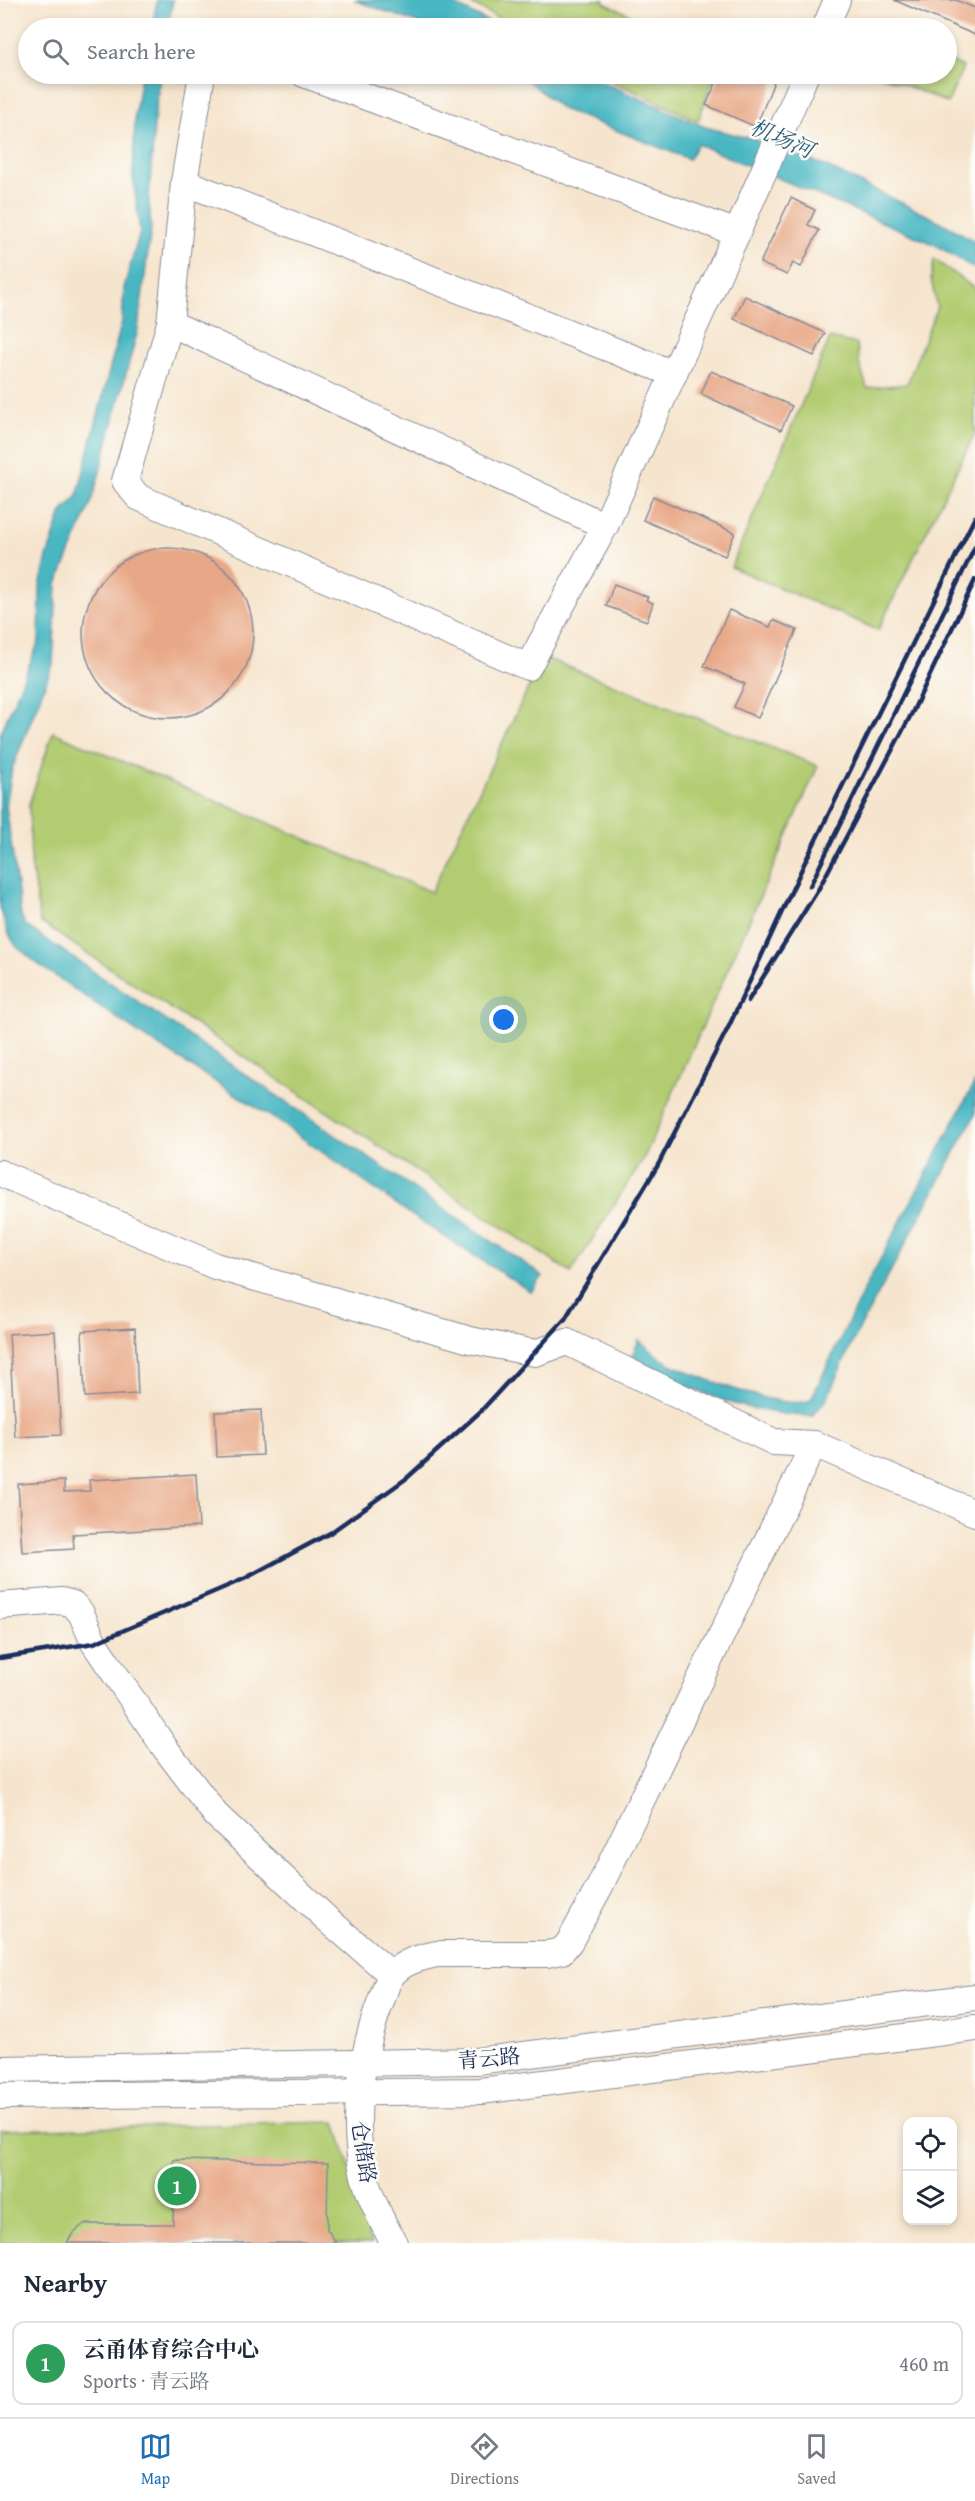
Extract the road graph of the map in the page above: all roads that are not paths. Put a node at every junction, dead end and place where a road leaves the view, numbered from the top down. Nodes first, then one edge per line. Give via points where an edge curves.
1 (837, 0) edge
2 (829, 18) edge
3 (200, 84) edge
4 (333, 84) edge
5 (802, 84) edge
6 (184, 182) junction
7 (741, 225) junction
8 (170, 323) junction
9 (674, 374) junction
10 (605, 526) junction
11 (0, 1173) edge
12 (814, 1444) junction
13 (975, 1513) edge
14 (0, 1606) edge
15 (392, 1975) junction
16 (975, 1997) edge
17 (975, 2028) edge
18 (365, 2063) junction
19 (0, 2069) edge
20 (359, 2092) junction
21 (0, 2096) edge
22 (394, 2243) edge

1 - 2 street
3 - 6 street
4 - 7 street
5 - 7 street
6 - 8 street
6 - 9 street
7 - 9 street
8 - 10 street
8 - 10 street via 126,481 138,497 165,510 528,667
9 - 10 street
11 - 12 street via 215,1266 470,1340 535,1353 567,1342 774,1442
12 - 13 street
12 - 15 street via 570,1941 562,1951 547,1954 421,1957
14 - 15 street via 62,1601 72,1604 165,1748 216,1815
15 - 18 street, 仓储路 via 376,2013
16 - 18 street, 青云路 via 477,2061
17 - 20 street, 青云路 via 480,2091
18 - 19 street, 青云路
18 - 20 street, 仓储路
20 - 21 street, 青云路
20 - 22 street, 仓储路 via 358,2137 364,2175

